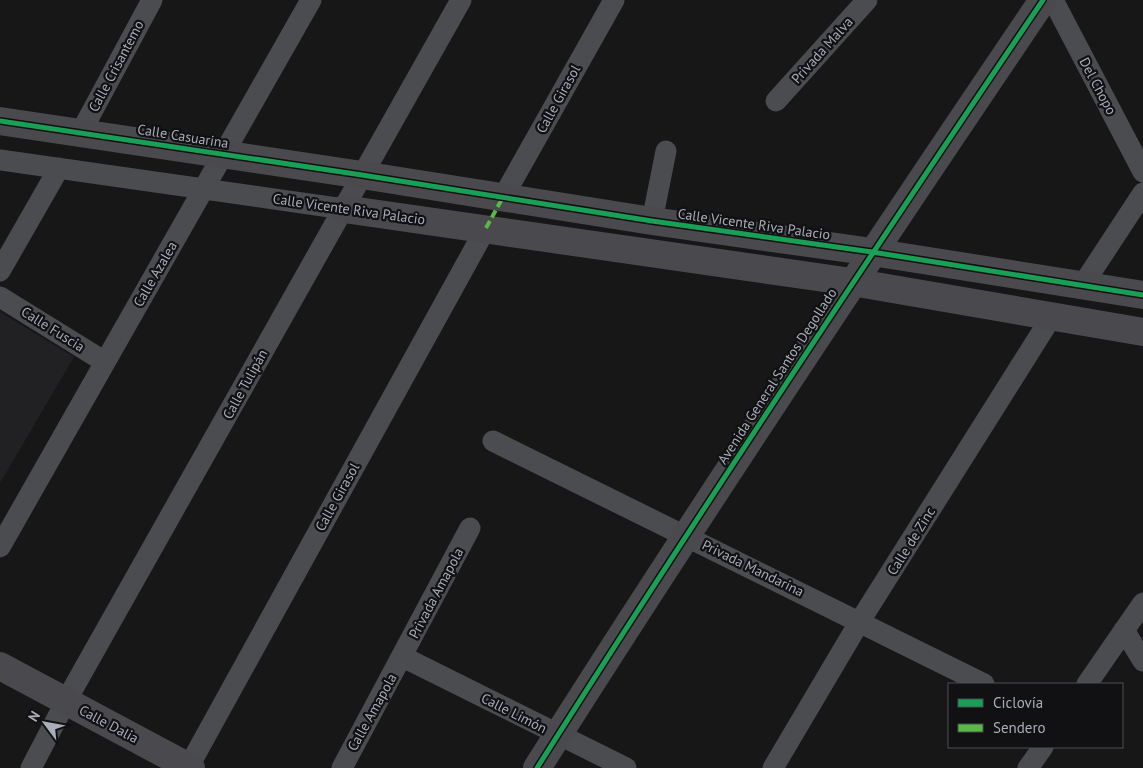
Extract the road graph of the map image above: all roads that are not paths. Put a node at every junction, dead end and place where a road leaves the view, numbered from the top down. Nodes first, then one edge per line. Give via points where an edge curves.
1 (152, 0) edge
2 (311, 0) edge
3 (461, 0) edge
4 (614, 0) edge
5 (867, 0) edge
6 (1043, 0) edge
7 (1053, 0) edge
8 (776, 100) dead end
9 (0, 122) edge
10 (81, 132) junction
11 (666, 151) dead end
12 (223, 154) junction
13 (0, 160) edge
14 (59, 168) junction
15 (1143, 172) edge
16 (362, 175) junction
17 (204, 188) junction
18 (1143, 193) edge
19 (502, 199) junction
20 (344, 208) junction
21 (652, 222) junction
22 (486, 228) junction
23 (872, 252) junction
24 (0, 271) edge
25 (852, 282) junction
26 (1082, 286) junction
27 (1143, 295) edge
28 (0, 296) edge
29 (1052, 316) junction
30 (1143, 332) edge
31 (105, 362) junction
32 (493, 441) dead end
33 (470, 528) dead end
34 (686, 535) junction
35 (0, 548) edge
36 (1143, 604) edge
37 (860, 622) junction
38 (1124, 630) junction
39 (403, 657) junction
40 (1143, 661) edge
41 (0, 666) edge
42 (982, 683) edge
43 (1088, 683) edge
44 (66, 701) junction
45 (558, 735) junction
46 (1042, 748) edge
47 (190, 767) edge
48 (31, 768) edge
49 (342, 768) edge
50 (537, 768) edge
51 (626, 768) edge
52 (773, 768) edge
53 (1028, 768) edge

1 - 10 street, Calle Crisantemo
2 - 12 street, Calle Azalea
3 - 16 street, Calle Tulipán
4 - 19 street, Calle Girasol
5 - 8 street, Privada Malva
6 - 23 street, Avenida General Santos Degollado
7 - 15 street, Del Chopo
9 - 10 street, Calle Casuarina
10 - 12 street, Calle Casuarina
11 - 21 street
12 - 16 street, Calle Casuarina
12 - 17 street, Calle Azalea
13 - 14 street, Calle Vicente Riva Palacio
14 - 17 street, Calle Vicente Riva Palacio
14 - 24 street
16 - 19 street, Calle Vicente Riva Palacio
16 - 20 street, Calle Tulipán
17 - 20 street, Calle Vicente Riva Palacio
17 - 31 street, Calle Azalea
18 - 26 street
19 - 21 street, Calle Vicente Riva Palacio
20 - 22 street, Calle Vicente Riva Palacio
20 - 44 street, Calle Tulipán
21 - 23 street, Calle Vicente Riva Palacio
22 - 25 street, Calle Vicente Riva Palacio
22 - 47 street, Calle Girasol
23 - 25 street, Avenida General Santos Degollado
23 - 26 street, Calle Vicente Riva Palacio
25 - 29 street, Calle Vicente Riva Palacio
25 - 34 street, Avenida General Santos Degollado
26 - 27 street, Calle Vicente Riva Palacio
28 - 31 street, Calle Fuscia
29 - 30 street, Calle Vicente Riva Palacio
29 - 37 street, Calle de Zinc
31 - 35 street, Calle Azalea
32 - 34 street, Privada Mandarina
33 - 39 street, Privada Amapola
34 - 37 street, Privada Mandarina
34 - 45 street, Avenida General Santos Degollado
36 - 38 street
37 - 42 street, Privada Mandarina
37 - 52 street, Calle de Zinc
38 - 40 street
38 - 43 street
39 - 45 street, Calle Limón
39 - 49 street, Calle Amapola
41 - 44 street, Calle Dalia
44 - 47 street, Calle Dalia
44 - 48 street, Calle Tulipán
45 - 50 street, Avenida General Santos Degollado
45 - 51 street, Calle Limón
46 - 53 street

